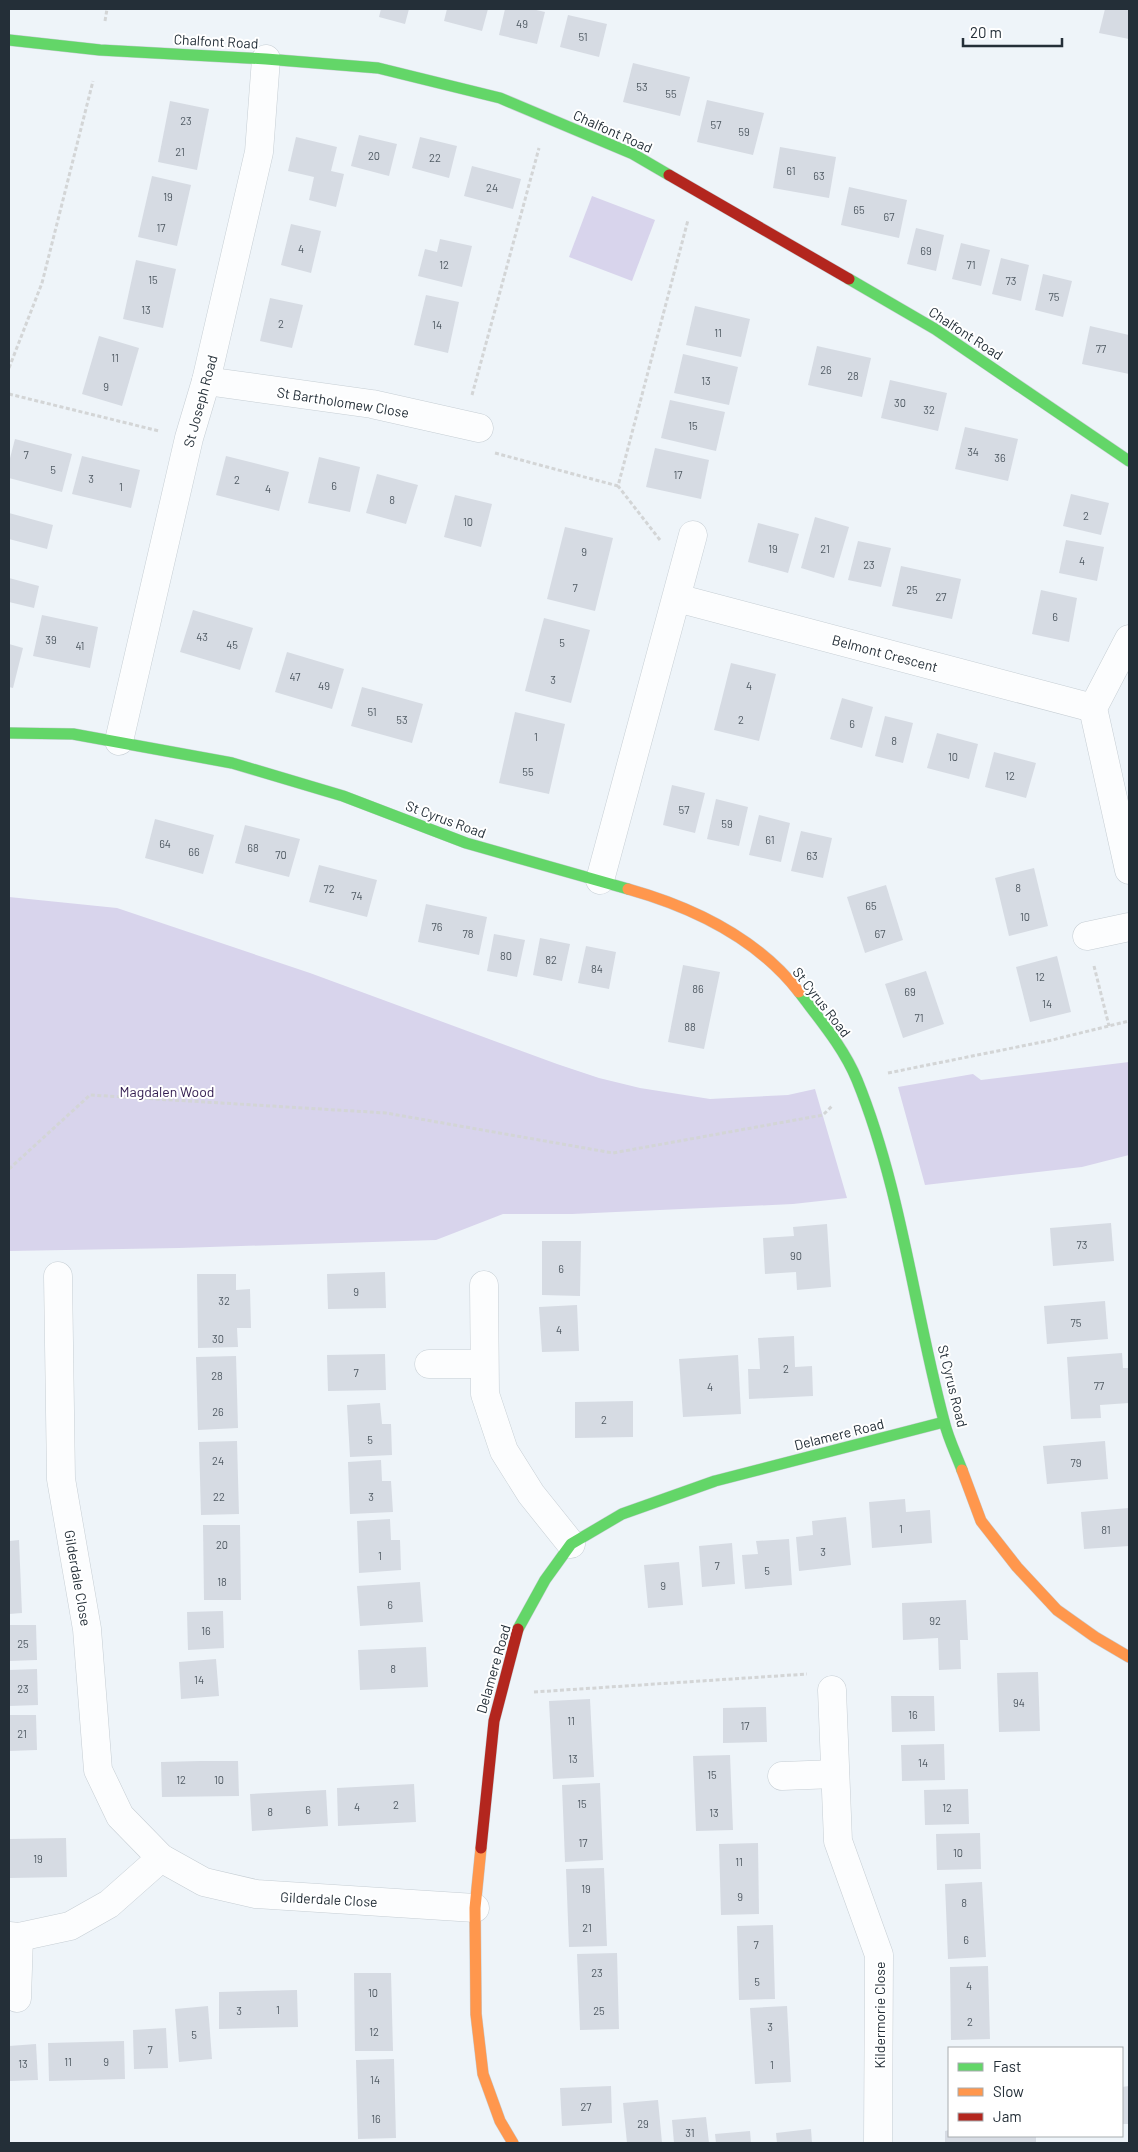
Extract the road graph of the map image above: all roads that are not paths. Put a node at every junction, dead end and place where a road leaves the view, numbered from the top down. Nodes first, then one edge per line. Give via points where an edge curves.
1 (9, 40) edge
2 (266, 59) junction
3 (206, 381) junction
4 (471, 427) road end
5 (1129, 461) edge
6 (693, 536) dead end
7 (677, 598) junction
8 (1129, 639) edge
9 (1093, 708) junction
10 (9, 733) edge
11 (119, 741) junction
12 (1129, 870) edge
13 (600, 880) junction
14 (1129, 927) edge
15 (1087, 936) road end
16 (58, 1276) dead end
17 (484, 1285) dead end
18 (429, 1364) dead end
19 (484, 1364) junction
20 (944, 1422) junction
21 (572, 1544) junction
22 (1129, 1657) edge
23 (832, 1690) road end
24 (835, 1774) junction
25 (782, 1776) dead end
26 (161, 1858) junction
27 (475, 1908) junction
28 (14, 1936) edge
29 (17, 1998) dead end
30 (513, 2143) edge
31 (878, 2143) edge

1 - 2 street, Chalfont Road via 100,50
2 - 3 street, St Joseph Road via 259,152
2 - 5 street, Chalfont Road via 378,68 500,98 633,154 935,329
3 - 4 street, St Bartholomew Close via 372,404
3 - 11 street, St Joseph Road via 189,438
6 - 7 street
7 - 9 street, Belmont Crescent
7 - 13 street
8 - 9 street
9 - 12 street
10 - 11 street, St Cyrus Road via 74,734
11 - 13 street, St Cyrus Road via 232,763 343,796 466,843
13 - 20 street, St Cyrus Road via 660,898 725,927 760,953 794,987 831,1034 858,1079 884,1161
14 - 15 street
16 - 26 street, Gilderdale Close via 61,1479 87,1629 98,1770 120,1816
17 - 19 street
18 - 19 street
19 - 21 street via 485,1394 504,1451 531,1494
20 - 21 street, Delamere Road via 716,1481 622,1514
20 - 22 street, St Cyrus Road via 981,1521 1016,1567 1057,1610
21 - 27 street, Delamere Road via 545,1580 516,1633 494,1721
23 - 24 street, Kildermorie Close
24 - 25 street
24 - 31 street, Kildermorie Close via 838,1841 879,1956
26 - 27 street, Gilderdale Close via 204,1882 256,1894
26 - 28 street via 109,1904 70,1926
27 - 30 street, Delamere Road via 476,2014 483,2074 500,2121
28 - 29 street

